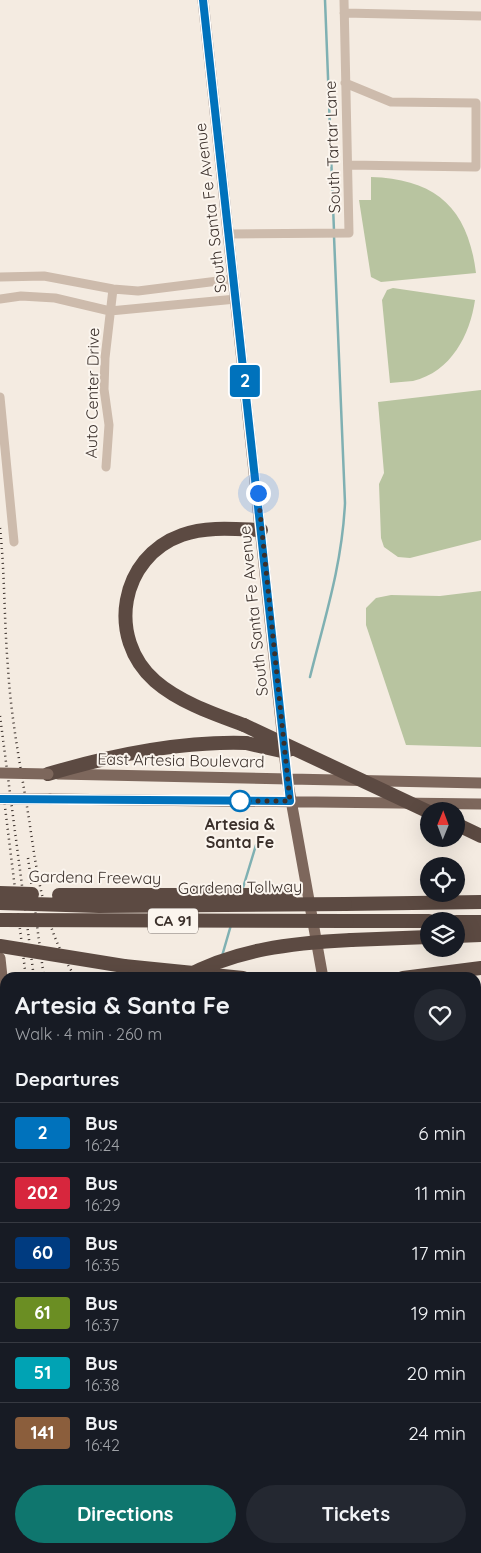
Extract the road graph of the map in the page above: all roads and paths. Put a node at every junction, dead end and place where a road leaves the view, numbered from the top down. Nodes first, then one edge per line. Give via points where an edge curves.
1 (203, 0) edge
2 (344, 0) edge
3 (344, 13) junction
4 (481, 16) edge
5 (345, 83) junction
6 (478, 101) edge
7 (478, 144) edge
8 (348, 165) junction
9 (229, 234) junction
10 (0, 277) edge
11 (234, 279) junction
12 (113, 289) junction
13 (0, 298) edge
14 (236, 299) junction
15 (110, 311) junction
16 (0, 397) edge
17 (106, 467) dead end
18 (261, 530) junction
19 (14, 542) dead end
20 (318, 761) junction
21 (0, 773) edge
22 (48, 774) junction
23 (287, 778) junction
24 (481, 783) edge
25 (0, 799) edge
26 (290, 801) junction
27 (481, 804) edge
28 (420, 808) edge
29 (465, 828) edge
30 (481, 836) edge
31 (0, 893) edge
32 (465, 893) edge
33 (481, 893) edge
34 (420, 895) edge
35 (344, 899) junction
36 (481, 902) edge
37 (0, 903) edge
38 (0, 920) edge
39 (420, 922) edge
40 (465, 922) edge
41 (481, 922) edge
42 (481, 935) edge
43 (465, 936) edge
44 (420, 937) edge
45 (0, 946) edge
46 (0, 958) edge
47 (481, 968) edge
48 (1, 972) edge
49 (186, 972) edge
50 (195, 972) edge
51 (322, 972) edge
52 (450, 972) edge

1 - 9 main road, South Santa Fe Avenue
2 - 3 street, South Tartar Lane
3 - 4 street
3 - 5 street, South Tartar Lane
5 - 6 street via 391,102
5 - 8 street, South Tartar Lane
6 - 7 street
7 - 8 street via 476,167
8 - 9 street, South Tartar Lane via 350,231 347,233
9 - 11 main road, South Santa Fe Avenue
10 - 12 street via 44,276
11 - 12 street via 138,291
11 - 14 main road, South Santa Fe Avenue
12 - 15 street, Auto Center Drive
13 - 15 street via 55,298
14 - 15 street
14 - 18 main road, South Santa Fe Avenue
15 - 17 street, Auto Center Drive via 104,389 109,425
16 - 19 street
18 - 20 highway, bridge via 199,531 170,540 150,554 129,586 125,602 126,631 145,671 156,682
18 - 23 main road, South Santa Fe Avenue
20 - 22 highway, bridge via 246,743 201,743
20 - 28 highway, bridge
21 - 22 main road, East Artesia Boulevard, bridge
22 - 23 main road, East Artesia Boulevard
23 - 24 main road, East Artesia Boulevard
23 - 26 main road, South Santa Fe Avenue
25 - 26 main road, bridge
26 - 27 main road
26 - 51 main road, South Santa Fe Avenue
29 - 30 highway
31 - 35 highway, Gardena Freeway / CA 91, bridge
32 - 33 highway
34 - 35 highway, Gardena Freeway / CA 91
35 - 36 highway, Gardena Tollway
35 - 37 highway, Gardena Tollway, bridge via 99,906
38 - 39 highway, CA 91, bridge
40 - 41 highway
42 - 43 highway
44 - 50 highway, bridge via 296,943 263,948 217,961
45 - 49 highway, bridge via 124,966
46 - 48 main road
47 - 52 highway

